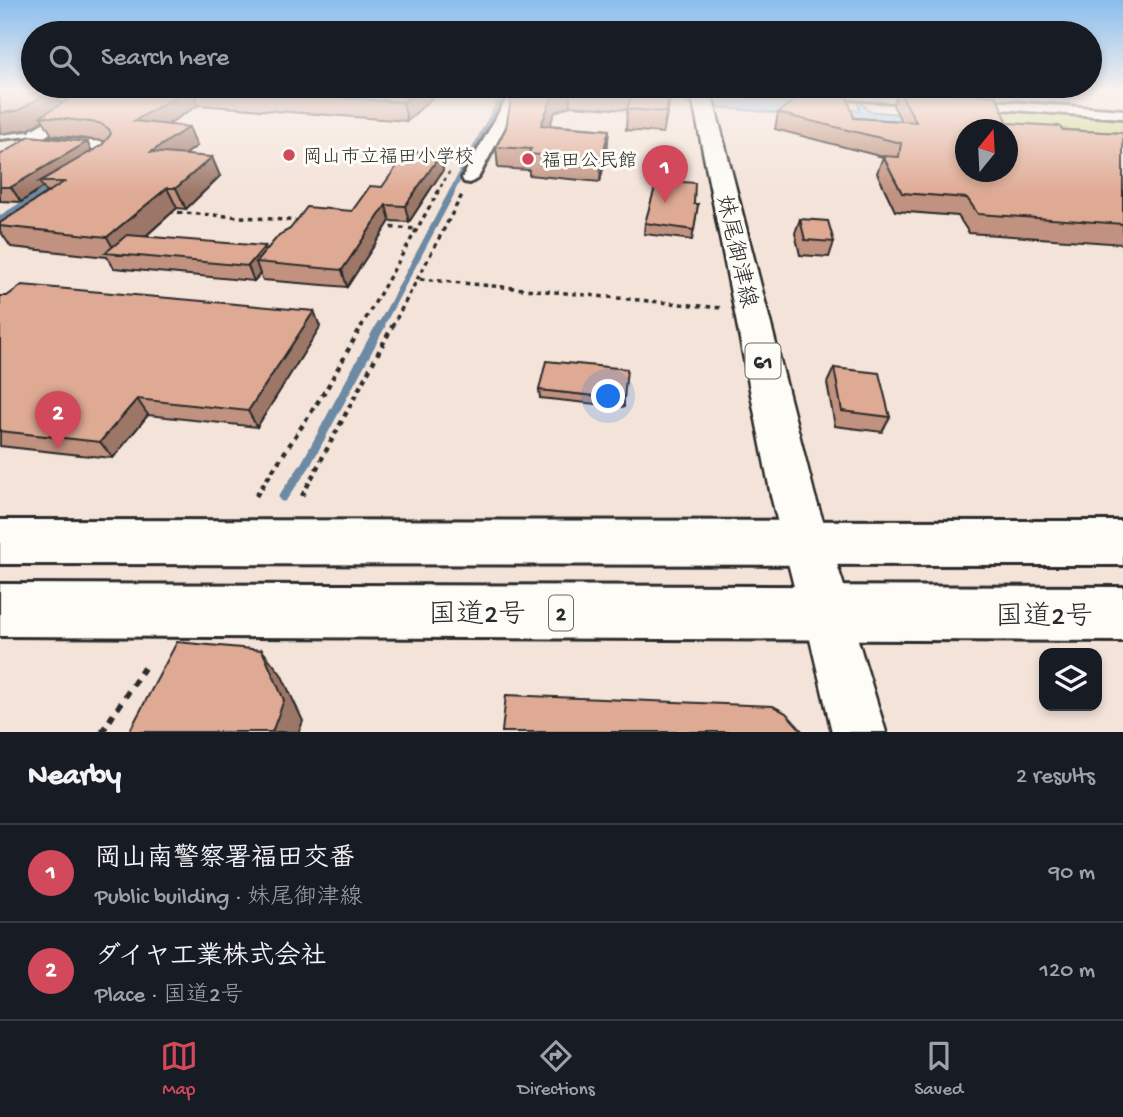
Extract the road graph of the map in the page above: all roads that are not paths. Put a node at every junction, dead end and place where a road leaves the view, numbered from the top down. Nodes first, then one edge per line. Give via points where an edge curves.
1 (47, 125) edge
2 (494, 125) edge
3 (709, 125) edge
4 (36, 133) junction
5 (0, 137) edge
6 (82, 173) edge
7 (470, 178) road end
8 (0, 542) edge
9 (808, 542) junction
10 (1123, 543) edge
11 (0, 610) edge
12 (827, 614) junction
13 (1123, 614) edge
14 (859, 732) edge

1 - 4 street
2 - 7 street
3 - 9 main road, 妹尾御津線 / 61 via 793,496
4 - 5 lane
4 - 6 street via 36,141 103,147 111,152
8 - 9 highway
9 - 10 highway
9 - 12 main road, 妹尾御津線 / 61
11 - 12 highway, 国道2号 / 2
12 - 13 highway, 国道2号 / 2
12 - 14 main road

